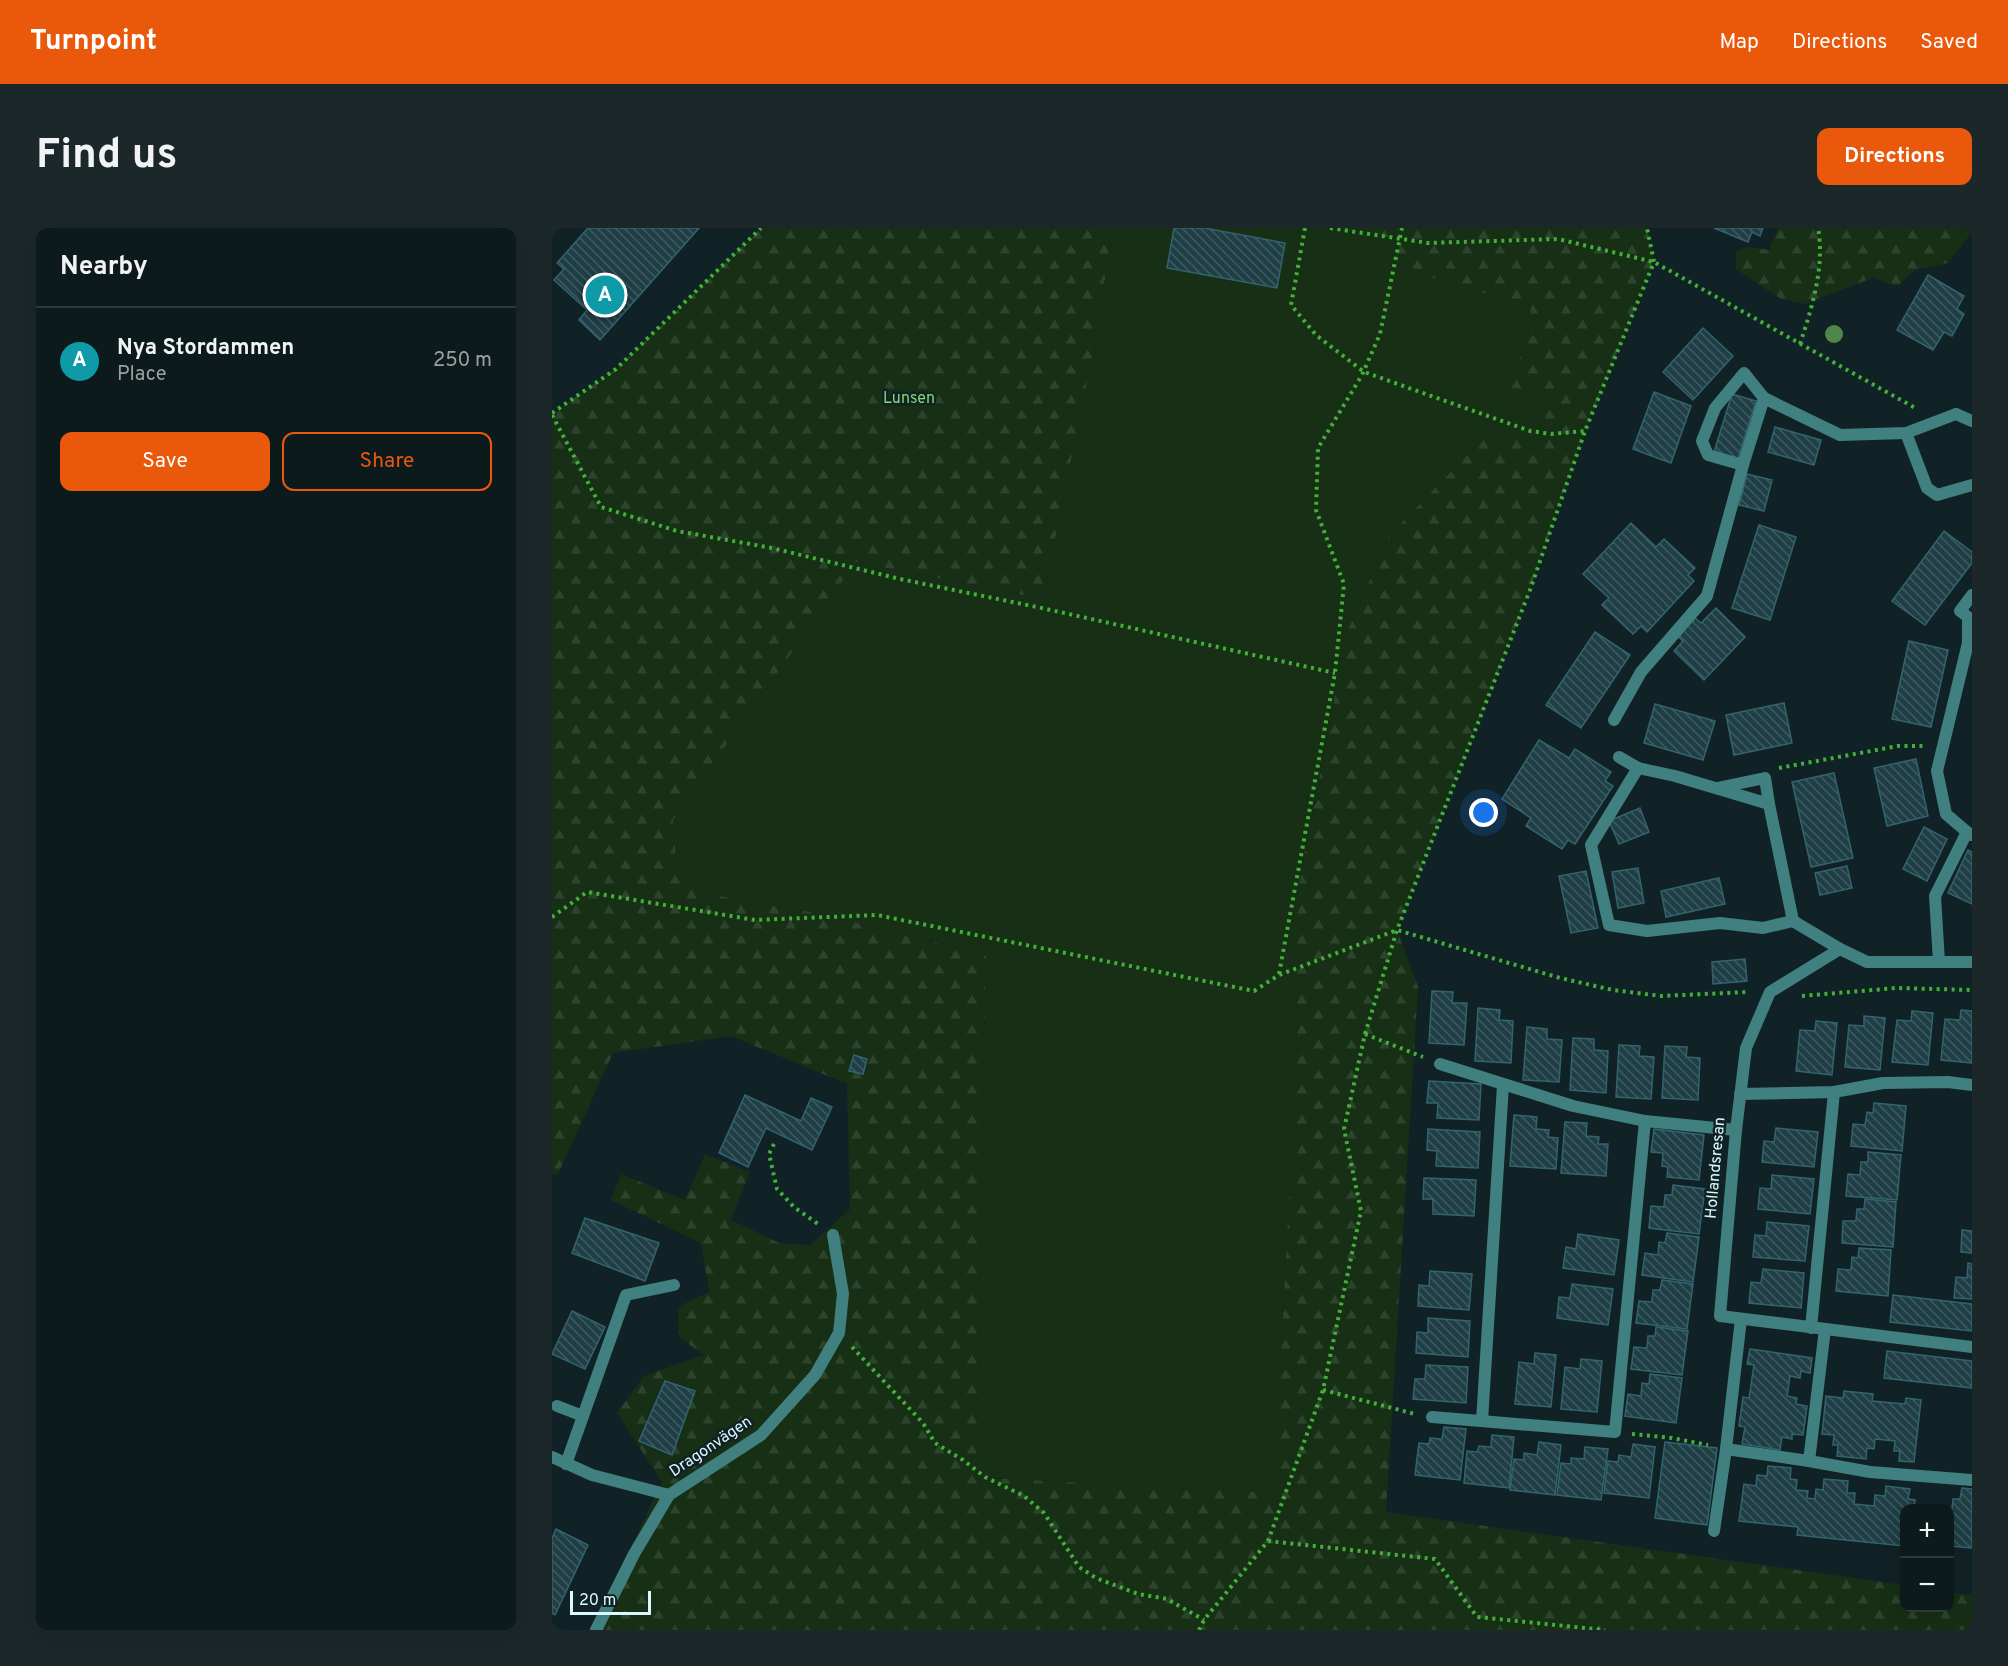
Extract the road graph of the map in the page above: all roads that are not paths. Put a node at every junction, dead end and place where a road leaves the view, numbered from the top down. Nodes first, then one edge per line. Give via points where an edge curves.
1 (1764, 398) junction
2 (1971, 419) edge
3 (1906, 433) junction
4 (1743, 465) junction
5 (1972, 485) edge
6 (1972, 595) edge
7 (1614, 720) dead end
8 (1619, 757) dead end
9 (1638, 768) junction
10 (1716, 788) junction
11 (1769, 804) junction
12 (1970, 834) edge
13 (1793, 921) junction
14 (1840, 949) junction
15 (1939, 962) junction
16 (1972, 962) edge
17 (1440, 1064) road end
18 (1503, 1085) junction
19 (1972, 1086) edge
20 (1834, 1092) junction
21 (1740, 1094) junction
22 (1645, 1121) junction
23 (1736, 1130) junction
24 (833, 1234) road end
25 (674, 1285) dead end
26 (1741, 1319) junction
27 (1811, 1328) junction
28 (1825, 1329) junction
29 (1972, 1347) edge
30 (557, 1406) dead end
31 (583, 1416) junction
32 (1432, 1417) road end
33 (1482, 1421) junction
34 (1726, 1449) junction
35 (552, 1457) edge
36 (1809, 1461) junction
37 (566, 1464) junction
38 (1972, 1480) edge
39 (669, 1495) junction
40 (1714, 1531) dead end
41 (596, 1630) edge

1 - 3 street via 1840,435
1 - 4 street
1 - 4 street via 1744,374 1715,408 1702,441 1708,455
2 - 3 street via 1956,414
3 - 5 street via 1927,489 1937,495
4 - 7 street via 1707,596 1641,672
6 - 12 street via 1960,611 1968,617 1968,643 1937,771 1946,814
8 - 9 street
9 - 10 street
9 - 13 street via 1591,845 1609,925 1647,931 1720,923 1763,928
10 - 11 street
10 - 11 street via 1765,778
11 - 13 street
12 - 15 street via 1935,896
13 - 14 street
14 - 15 street via 1867,962
14 - 21 street, Hollandsresan via 1770,992 1746,1048
15 - 16 street
17 - 18 street
18 - 22 street via 1573,1106
18 - 33 street
19 - 20 street via 1948,1082 1883,1083
20 - 21 street
20 - 27 street
21 - 23 street, Hollandsresan
22 - 23 street
22 - 33 street via 1615,1432
23 - 26 street, Hollandsresan via 1720,1316
24 - 39 street, Dragonvägen via 843,1294 839,1333 815,1375 760,1436
25 - 31 street via 626,1295
26 - 27 street, Hollandsresan
26 - 34 street
27 - 28 street, Hollandsresan
28 - 29 street, Hollandsresan
28 - 36 street
30 - 31 street
31 - 37 street
32 - 33 street
34 - 36 street
34 - 40 street
35 - 37 street, Dragonvägen
36 - 38 street via 1870,1472
37 - 39 street, Dragonvägen via 592,1475
39 - 41 street, Dragonvägen

